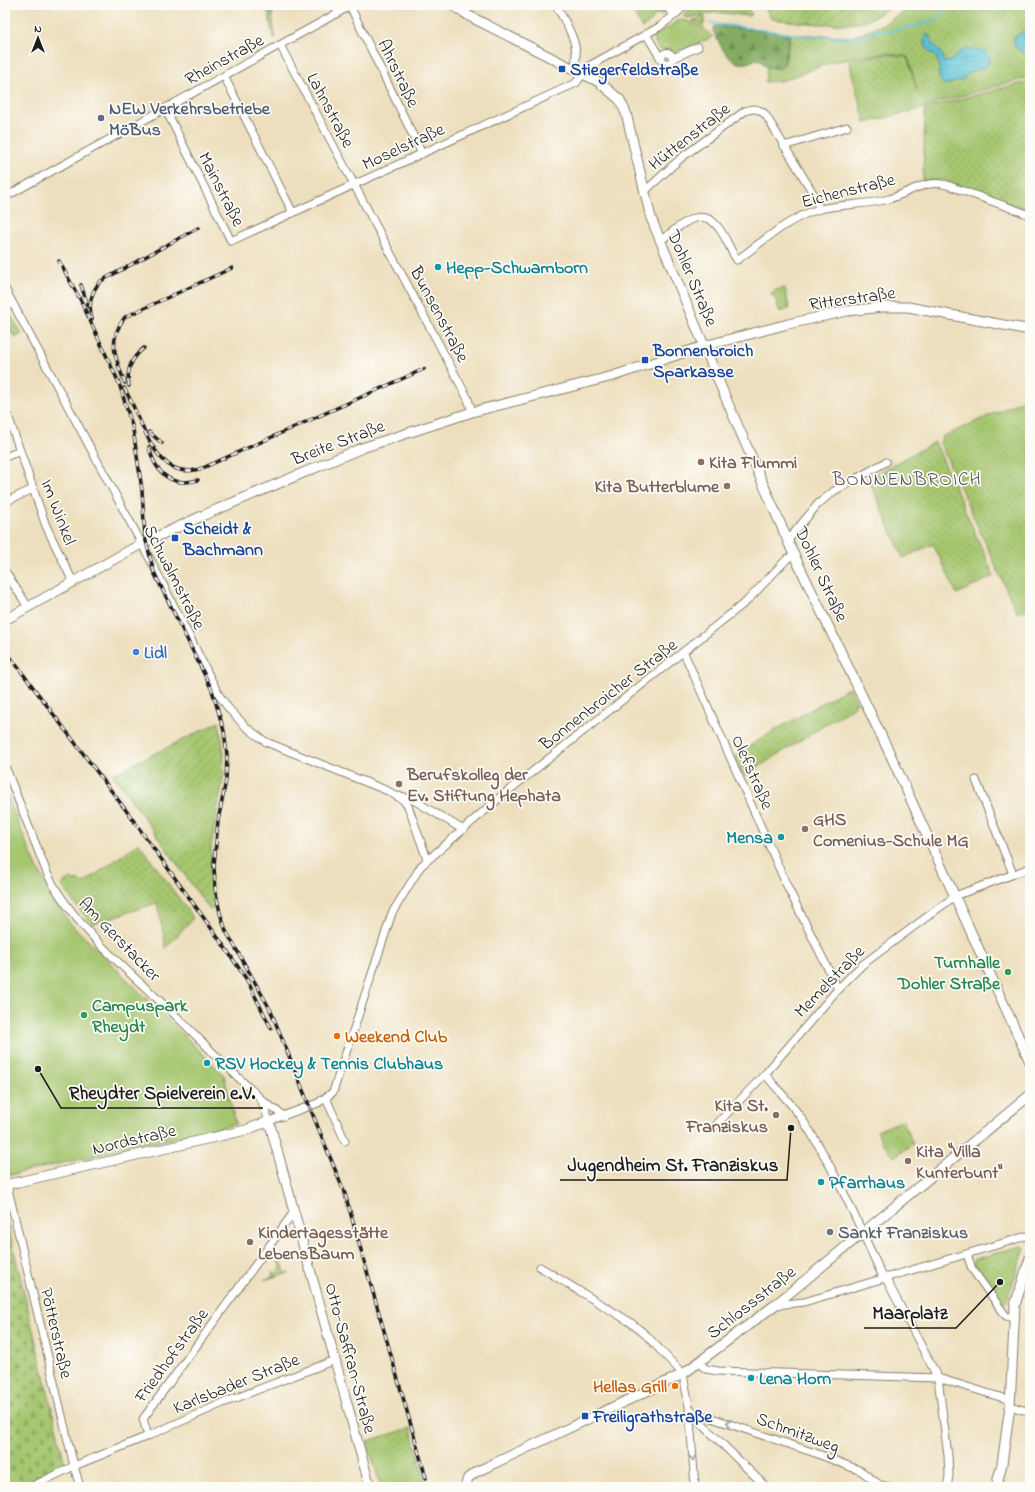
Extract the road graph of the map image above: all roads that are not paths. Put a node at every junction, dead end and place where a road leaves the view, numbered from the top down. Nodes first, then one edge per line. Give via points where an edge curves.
1 (351, 5) edge
2 (452, 5) edge
3 (556, 5) edge
4 (664, 5) edge
5 (685, 5) edge
6 (675, 15) junction
7 (646, 34) junction
8 (280, 45) junction
9 (698, 47) dead end
10 (574, 68) junction
11 (583, 74) junction
12 (224, 76) junction
13 (165, 108) junction
14 (847, 127) dead end
15 (784, 146) junction
16 (422, 154) junction
17 (354, 185) junction
18 (644, 192) junction
19 (5, 197) edge
20 (820, 209) junction
21 (293, 213) junction
22 (1030, 215) edge
23 (379, 230) joint
24 (231, 240) joint
25 (660, 241) junction
26 (5, 289) edge
27 (1030, 330) edge
28 (704, 346) junction
29 (472, 412) junction
30 (8, 416) dead end
31 (20, 451) junction
32 (5, 457) edge
33 (886, 462) dead end
34 (34, 489) junction
35 (5, 502) edge
36 (788, 540) junction
37 (141, 544) junction
38 (794, 555) junction
39 (5, 571) edge
40 (73, 582) junction
41 (28, 608) junction
42 (5, 620) edge
43 (684, 653) junction
44 (5, 766) edge
45 (976, 780) dead end
46 (397, 795) junction
47 (462, 829) junction
48 (427, 859) junction
49 (1030, 868) edge
50 (1012, 874) junction
51 (955, 896) junction
52 (838, 989) junction
53 (1030, 1062) edge
54 (765, 1074) junction
55 (1030, 1095) edge
56 (326, 1098) junction
57 (261, 1099) junction
58 (284, 1116) junction
59 (269, 1121) junction
60 (715, 1126) dead end
61 (346, 1142) dead end
62 (6, 1185) edge
63 (294, 1212) junction
64 (864, 1232) junction
65 (1030, 1235) edge
66 (967, 1254) junction
67 (1030, 1258) edge
68 (540, 1266) dead end
69 (884, 1277) junction
70 (775, 1305) junction
71 (1013, 1318) junction
72 (335, 1360) junction
73 (699, 1363) junction
74 (682, 1374) junction
75 (938, 1378) junction
76 (1010, 1403) junction
77 (692, 1409) junction
78 (1030, 1412) edge
79 (148, 1436) junction
80 (74, 1466) junction
81 (31, 1487) edge
82 (80, 1487) edge
83 (370, 1487) edge
84 (464, 1487) edge
85 (695, 1487) edge
86 (766, 1487) edge
87 (889, 1487) edge
88 (947, 1487) edge
89 (996, 1487) edge

1 - 8 street, Rheinstraße
1 - 16 street, Ahrstraße
2 - 10 main road
3 - 10 street via 576,48 577,59
4 - 6 street
5 - 6 street
6 - 7 street
7 - 9 street via 661,59 666,52 672,58
7 - 11 street via 589,66
8 - 12 street, Rheinstraße
8 - 17 street, Lahnstraße
10 - 11 main road
11 - 16 street, Moselstraße via 576,83
11 - 18 main road, Dohler Straße via 612,91 620,100 626,113
12 - 13 street, Rheinstraße
12 - 21 street
13 - 19 street, Rheinstraße
13 - 24 street, Mainstraße
14 - 15 street
15 - 18 street, Hüttenstraße via 765,114 760,110 744,111 681,158
15 - 20 street, Hüttenstraße
16 - 17 street, Moselstraße
17 - 21 street, Moselstraße
17 - 23 street, Lahnstraße
18 - 25 main road, Dohler Straße
20 - 22 street, Eichenstraße via 889,198 918,186 940,183
20 - 25 street, Eichenstraße via 799,217 737,260 717,226 702,217 696,217 680,225
21 - 24 street, Moselstraße
23 - 29 street, Bunsenstraße via 468,399
25 - 28 main road, Dohler Straße
26 - 37 street, Schwalmstraße
27 - 28 main road, Ritterstraße via 908,307 882,306 788,324
28 - 29 main road, Breite Straße via 613,376
28 - 36 main road, Dohler Straße
29 - 37 main road, Breite Straße via 355,451
30 - 31 street, Im Winkel
31 - 32 street
31 - 34 street, Im Winkel
33 - 36 street via 834,491 818,504
34 - 35 street
34 - 40 street, Im Winkel via 53,542
36 - 38 main road, Dohler Straße
37 - 40 main road, Breite Straße
37 - 46 street, Schwalmstraße via 218,695 246,727 266,742
38 - 43 street, Bonnenbroicher Straße via 787,559 747,601
38 - 51 main road, Dohler Straße
39 - 41 street
40 - 41 main road, Breite Straße
41 - 42 main road, Breite Straße
43 - 47 street, Bonnenbroicher Straße
43 - 52 street, Olefstraße via 788,888
44 - 57 street, Am Gerstacker via 47,873 69,910 113,957
45 - 50 street
46 - 47 street, Schwalmstraße via 415,801
46 - 48 street, Schwalmstraße via 404,800 411,812
47 - 48 street, Bonnenbroicher Straße
48 - 56 street, Bonnenbroicher Straße via 405,889 392,913 333,1092
49 - 50 street, Memelstraße
50 - 51 street, Memelstraße
51 - 52 street, Memelstraße via 862,965
51 - 53 main road, Dohler Straße
52 - 54 street, Memelstraße
54 - 60 street, Memelstraße
54 - 64 street via 803,1120
55 - 64 main road, Schlossstraße
56 - 58 street
56 - 61 street
57 - 58 street, Am Gerstacker
57 - 59 street, Am Gerstacker
58 - 59 street
59 - 62 main road, Nordstraße via 246,1130
59 - 63 main road, Otto-Saffran-Straße
62 - 80 street, Pötterstraße
63 - 72 main road, Otto-Saffran-Straße
63 - 79 street, Friedhofstraße via 143,1419
64 - 69 street
64 - 70 main road, Schlossstraße
65 - 66 street
66 - 69 street
66 - 71 street via 972,1270 1006,1316
67 - 71 main road via 1018,1293
68 - 74 street via 630,1322 646,1335
69 - 70 street via 804,1302
69 - 75 street
70 - 73 main road, Schlossstraße
71 - 76 main road
72 - 79 street, Karlsbader Straße via 223,1403
72 - 83 main road, Otto-Saffran-Straße
73 - 74 main road, Schlossstraße
73 - 75 street via 706,1369 718,1371
74 - 77 street
74 - 84 main road, Schlossstraße via 476,1472 468,1478
75 - 76 street
75 - 88 street via 948,1456
76 - 78 street
76 - 89 main road via 1002,1464
77 -> 85 street
77 - 86 street via 702,1424
87 -> 77 street, Schmitzweg via 880,1485 861,1471
79 - 80 street
80 - 81 street
80 - 82 street, Pötterstraße

